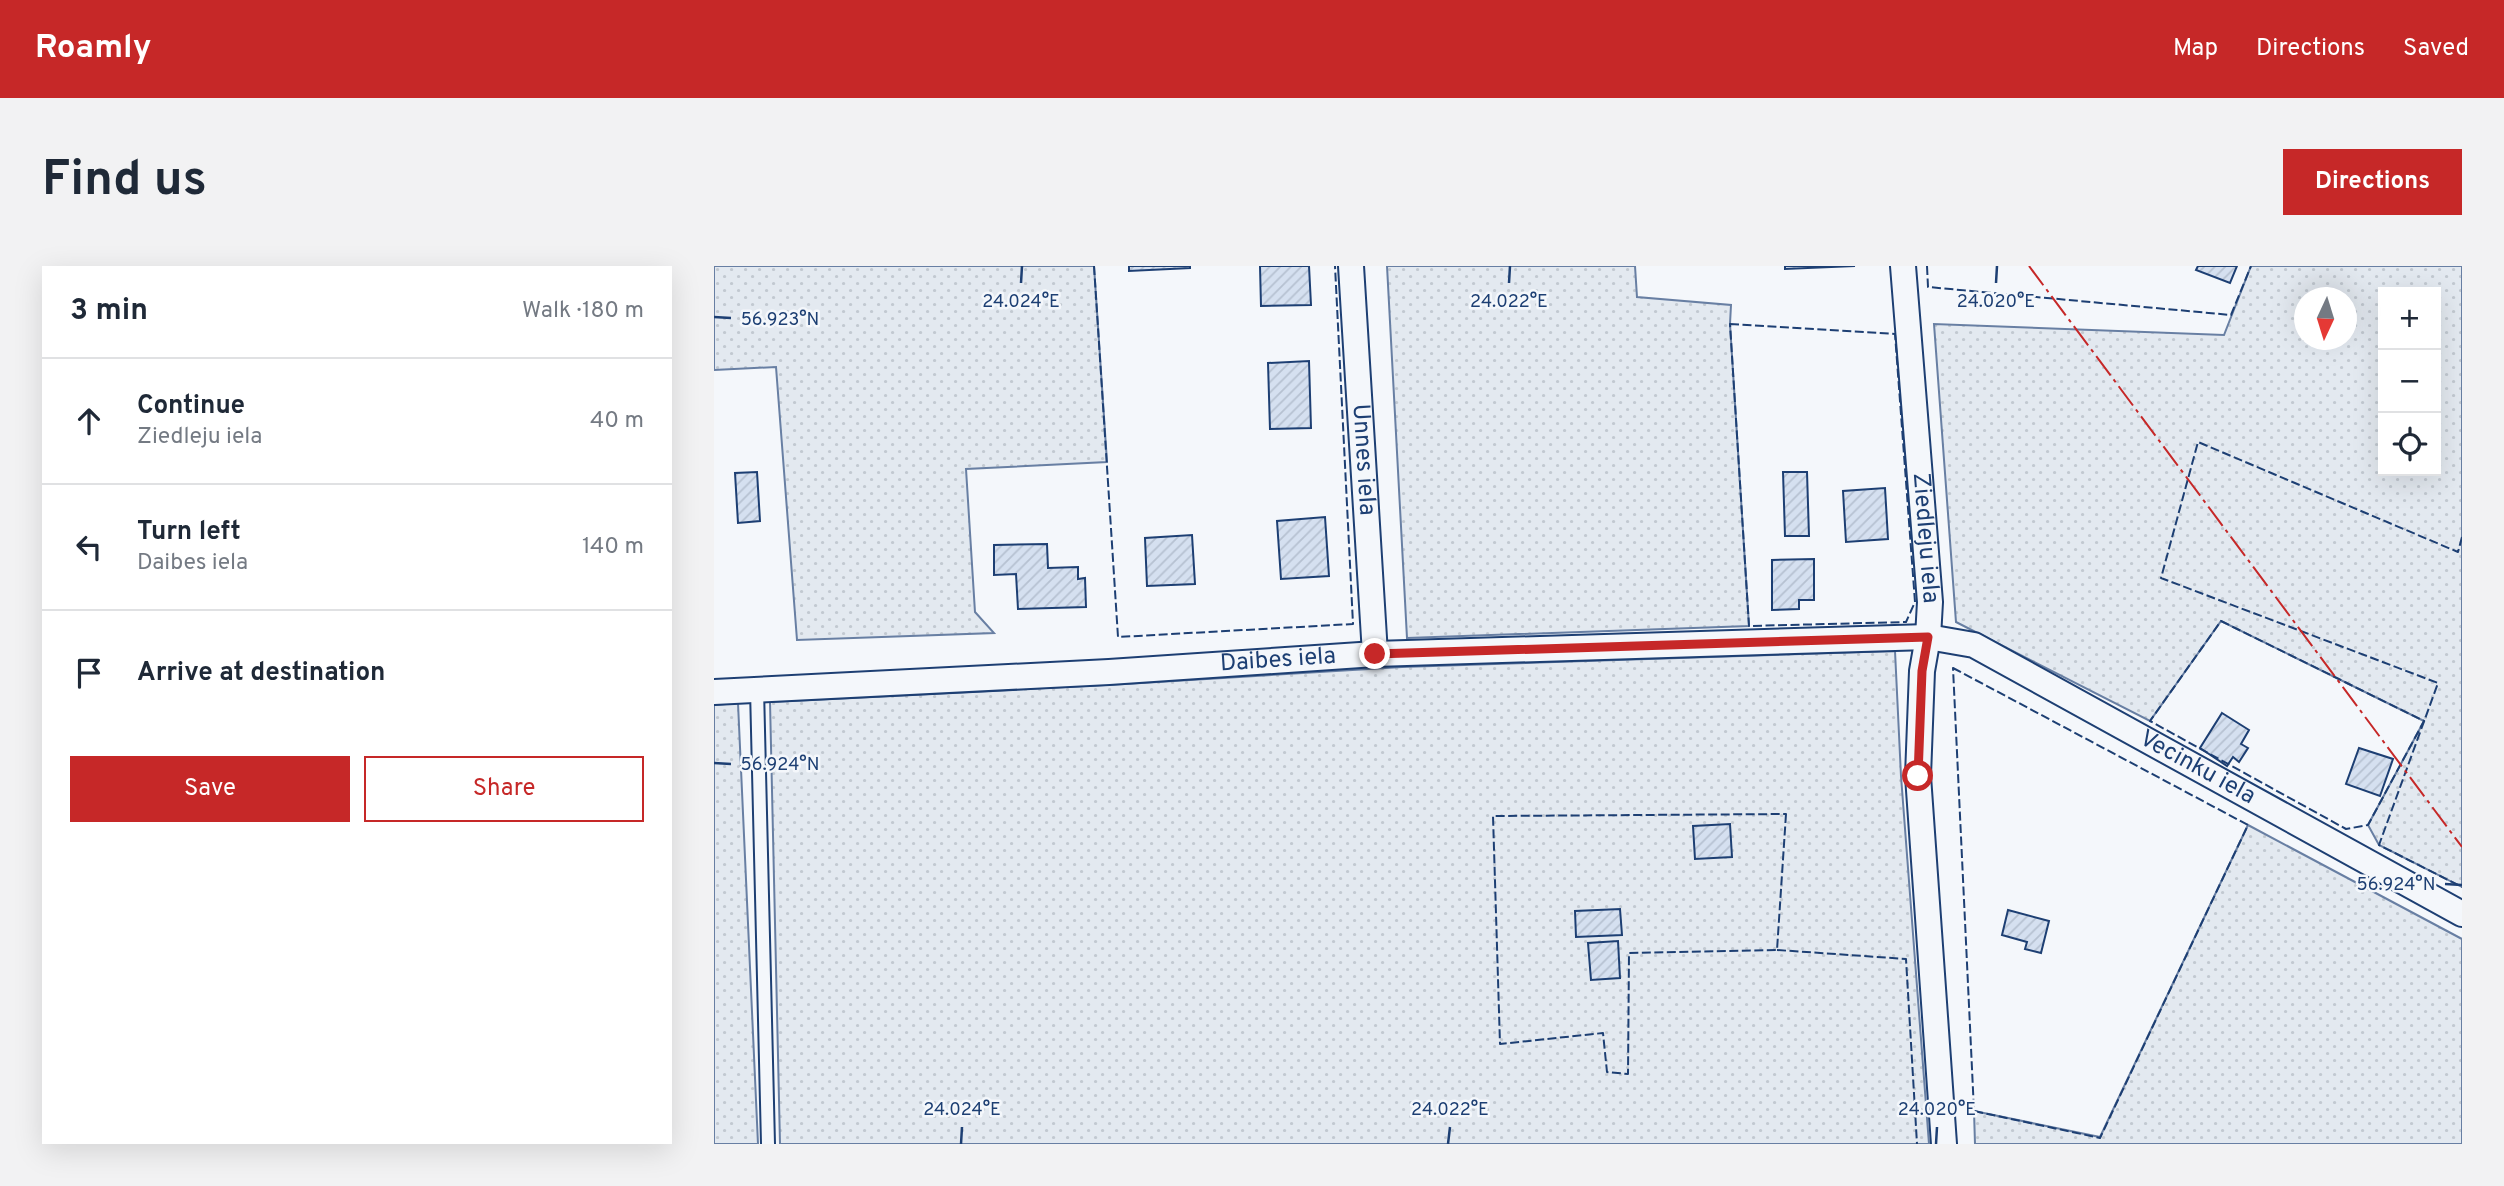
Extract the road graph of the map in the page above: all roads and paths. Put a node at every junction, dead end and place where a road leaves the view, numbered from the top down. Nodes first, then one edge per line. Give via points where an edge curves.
1 (1351, 266) edge
2 (1903, 266) edge
3 (1928, 637) junction
4 (1375, 654) junction
5 (757, 689) junction
6 (714, 692) edge
7 (2462, 914) edge
8 (768, 1144) edge
9 (1944, 1144) edge

1 - 4 street, Unnes iela
2 - 3 street, Ziedleju iela via 1930,602
3 - 4 street, Daibes iela
3 - 7 street, Vecinku iela via 1974,645
3 - 9 street, Ziedleju iela via 1922,671 1918,776
4 - 5 street, Daibes iela
5 - 6 street, Daibes iela
5 - 8 lane

